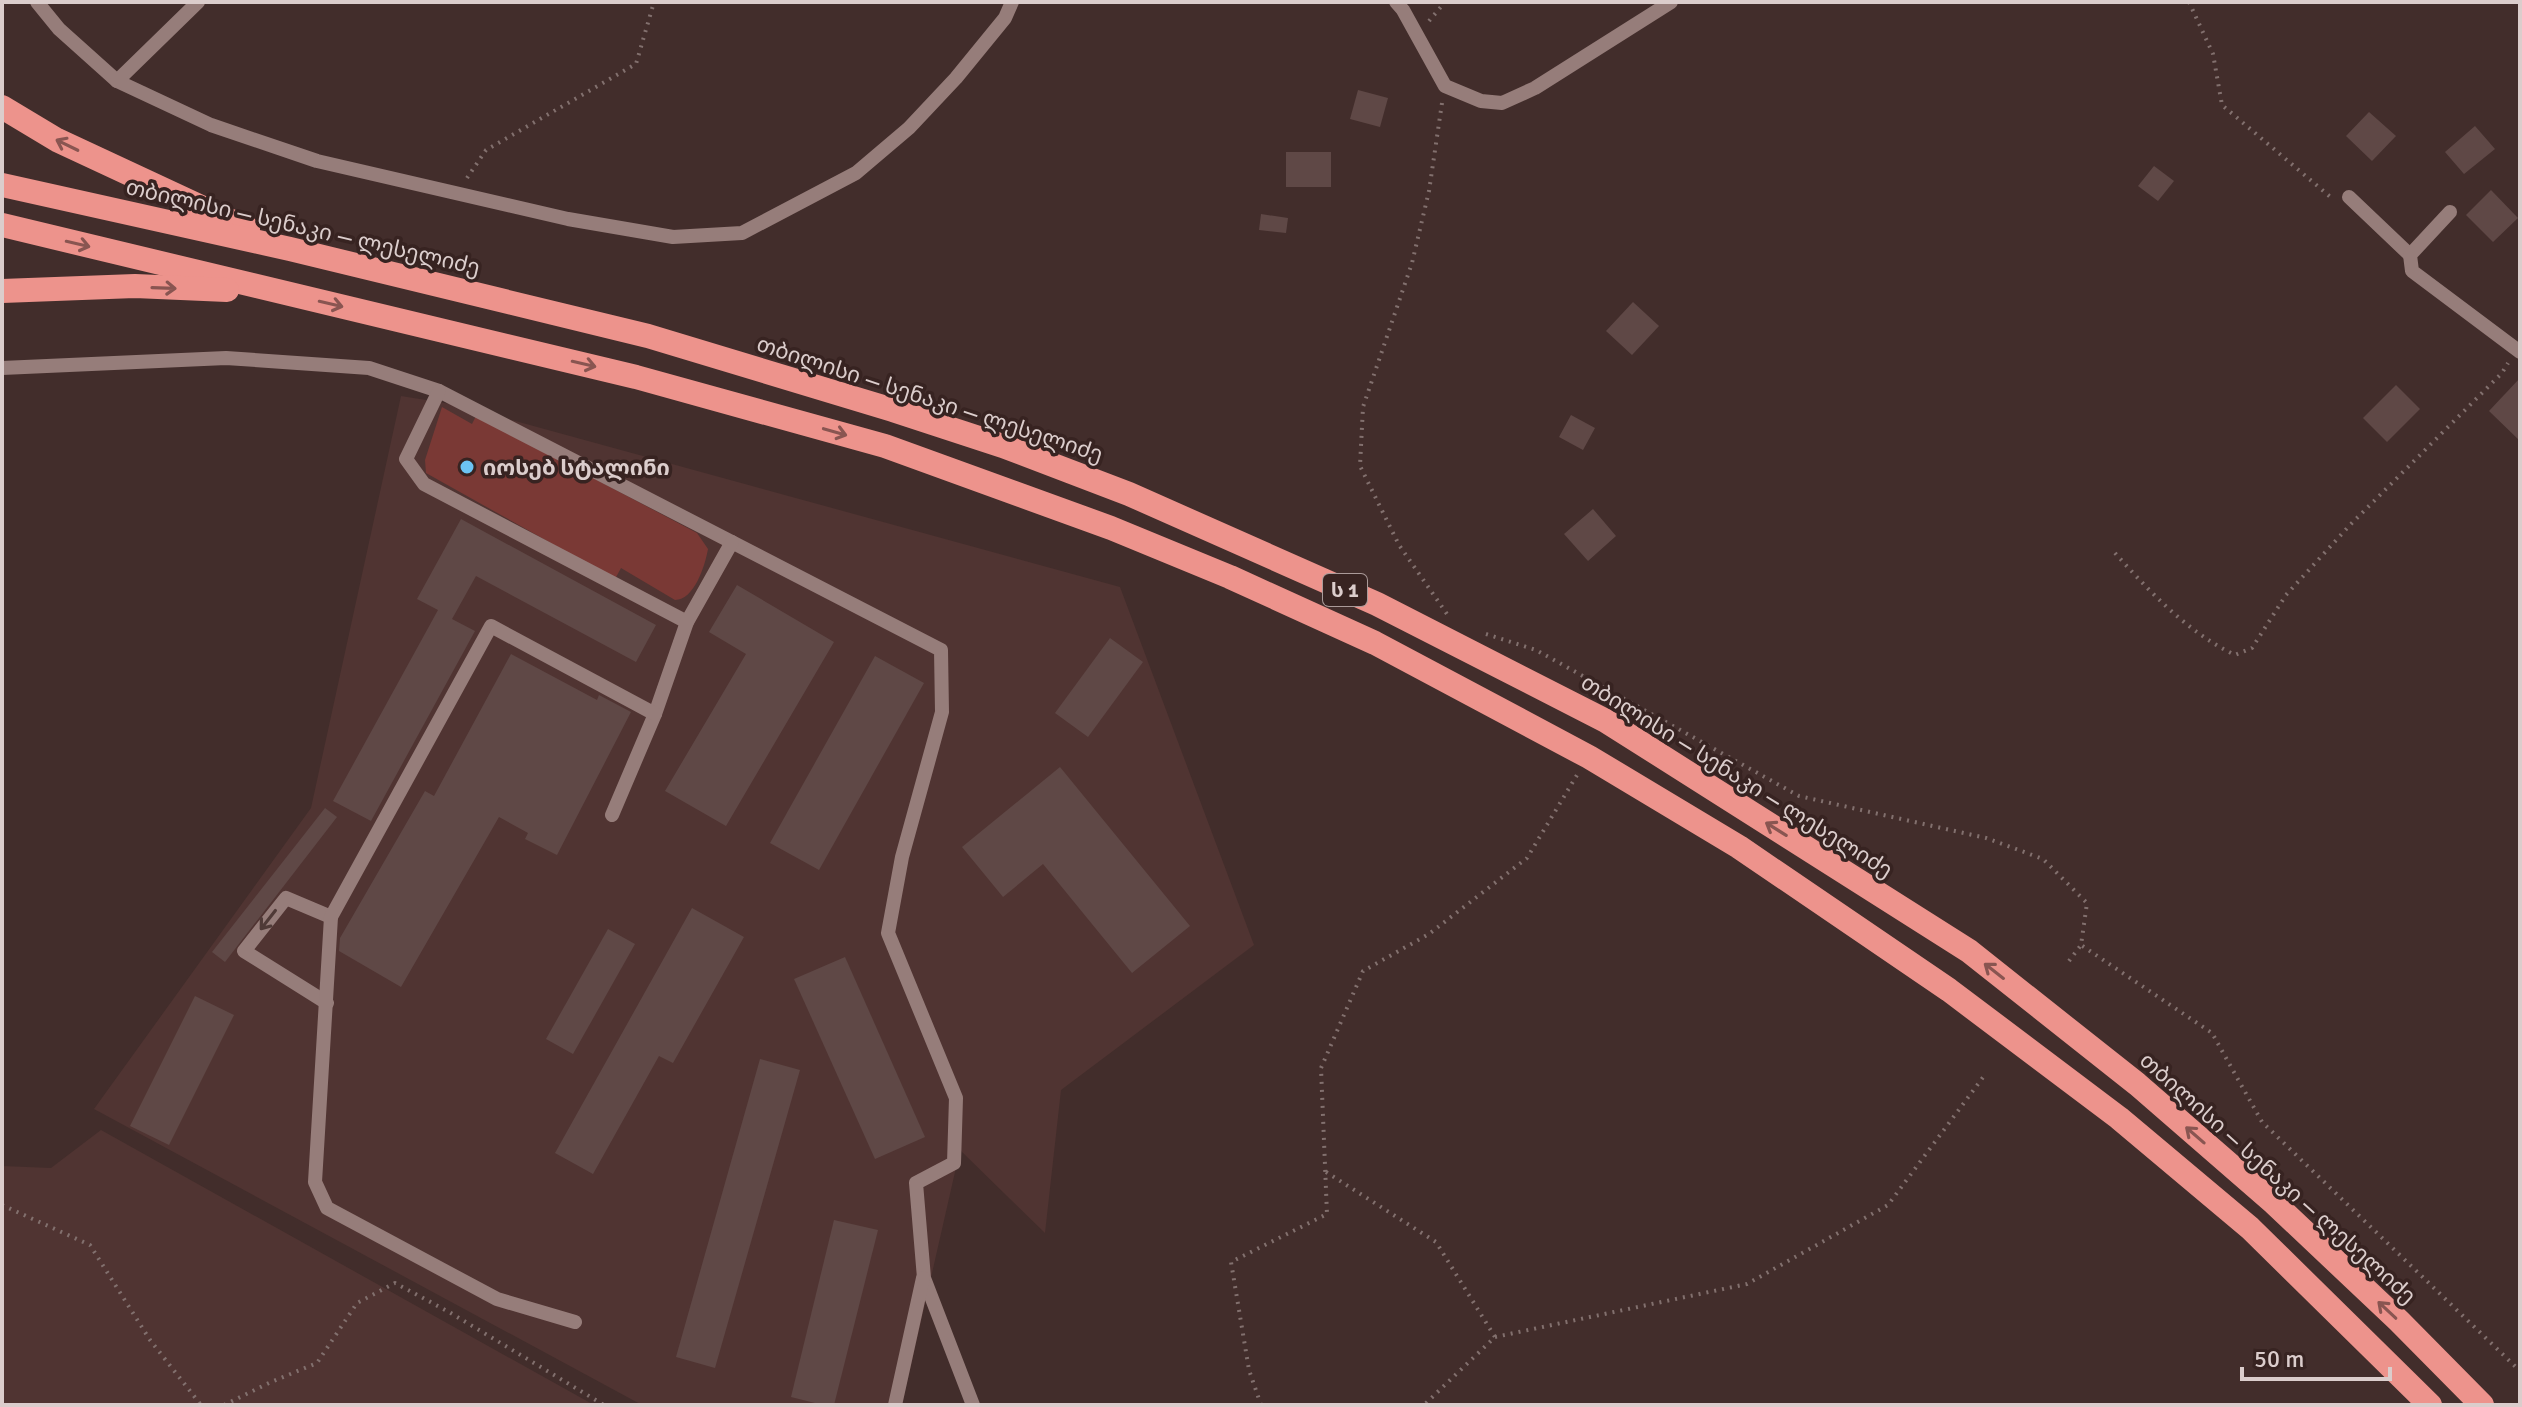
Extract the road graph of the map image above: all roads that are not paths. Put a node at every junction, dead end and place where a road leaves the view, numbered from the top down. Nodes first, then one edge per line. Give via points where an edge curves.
1 (37, 2) edge
2 (198, 2) edge
3 (1012, 2) edge
4 (1396, 2) edge
5 (1671, 2) edge
6 (117, 81) junction
7 (2, 107) edge
8 (2, 185) edge
9 (2349, 197) road end
10 (2450, 212) dead end
11 (2, 225) edge
12 (290, 249) junction
13 (2410, 255) junction
14 (2, 291) edge
15 (281, 292) junction
16 (2518, 351) edge
17 (2, 368) edge
18 (439, 391) junction
19 (732, 542) junction
20 (687, 622) junction
21 (655, 714) junction
22 (612, 815) dead end
23 (331, 917) junction
24 (327, 1003) junction
25 (924, 1278) junction
26 (575, 1322) dead end
27 (895, 1405) edge
28 (973, 1405) edge
29 (2430, 1405) edge
30 (2482, 1405) edge

1 - 6 street
2 - 6 street
3 - 6 street via 956,78 909,128 856,173 742,233 673,237 568,219 317,161 211,125
4 - 5 street via 1445,86 1481,101 1502,103
12 -> 7 highway via 57,140
8 - 12 highway, თბილისი — სენაკი — ლესელიძე / ს 1
9 - 13 street
10 - 13 street
11 -> 15 highway, ს 1
30 -> 12 highway, თბილისი — სენაკი — ლესელიძე / ს 1 via 2274,1203 2137,1084 1969,951 1606,721 1377,604 1129,494 1003,446 648,336
13 - 16 street via 2412,271
14 -> 15 highway via 135,286
15 -> 29 highway, ს 1 via 636,377 885,446 1111,528 1375,643 1589,757 1739,847 1949,990 2119,1118 2250,1228
17 - 18 street via 226,358 369,368
18 - 19 street
18 - 20 street via 406,459 424,484
19 - 20 street
19 - 25 street via 941,650 942,712 902,857 888,933 956,1098 954,1163 916,1183
20 - 21 street
21 - 22 street
21 - 23 street via 491,626
23 - 24 street
23 -> 24 street via 286,898 244,951
24 - 26 street via 315,1182 327,1208 497,1299
25 - 27 street
25 - 28 street

